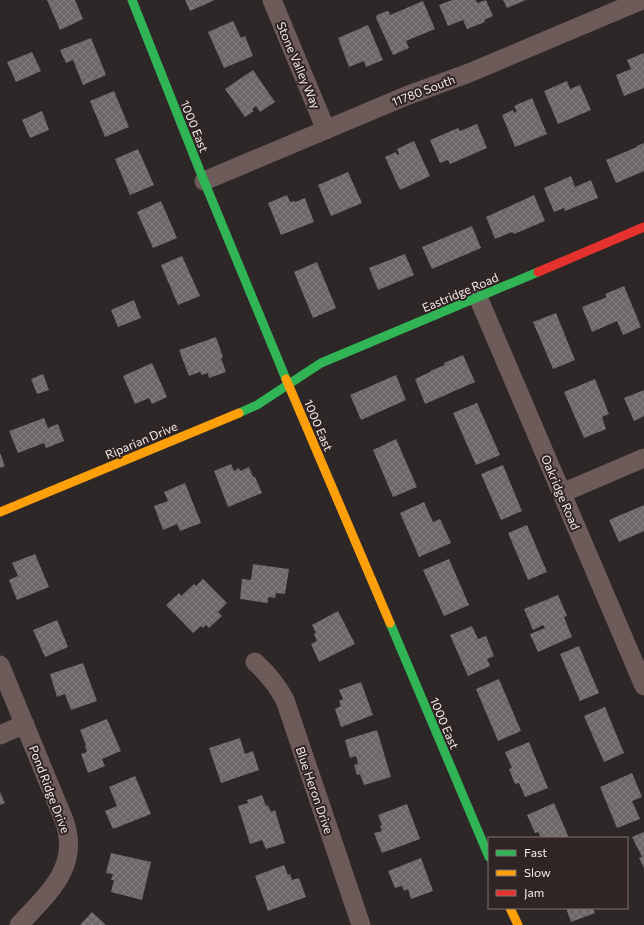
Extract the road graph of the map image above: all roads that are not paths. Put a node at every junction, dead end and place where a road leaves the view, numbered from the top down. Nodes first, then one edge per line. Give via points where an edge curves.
1 (132, 0) edge
2 (272, 0) edge
3 (642, 0) edge
4 (326, 130) junction
5 (204, 181) junction
6 (644, 227) edge
7 (478, 297) junction
8 (288, 384) junction
9 (644, 458) edge
10 (562, 493) junction
11 (0, 512) edge
12 (255, 662) dead end
13 (0, 665) edge
14 (643, 683) edge
15 (25, 724) junction
16 (0, 735) edge
17 (488, 855) edge
18 (510, 909) edge
19 (19, 925) edge
20 (361, 925) edge
21 (518, 925) edge

1 - 5 street, 1000 East
2 - 4 street, Stone Valley Way
3 - 4 street, 11780 South
4 - 5 street, 11780 South
5 - 8 street, 1000 East
6 - 7 street, Eastridge Road
7 - 8 street, Eastridge Road via 321,363
7 - 10 street, Oakridge Road
8 - 11 street, Riparian Drive via 258,404
8 - 17 street, 1000 East
9 - 10 street
10 - 14 street, Oakridge Road
12 - 20 street, Blue Heron Drive via 277,685 285,700
13 - 15 street, Pond Ridge Drive
15 - 16 street
15 - 19 street, Pond Ridge Drive via 68,830 70,851 61,876
18 - 21 street

